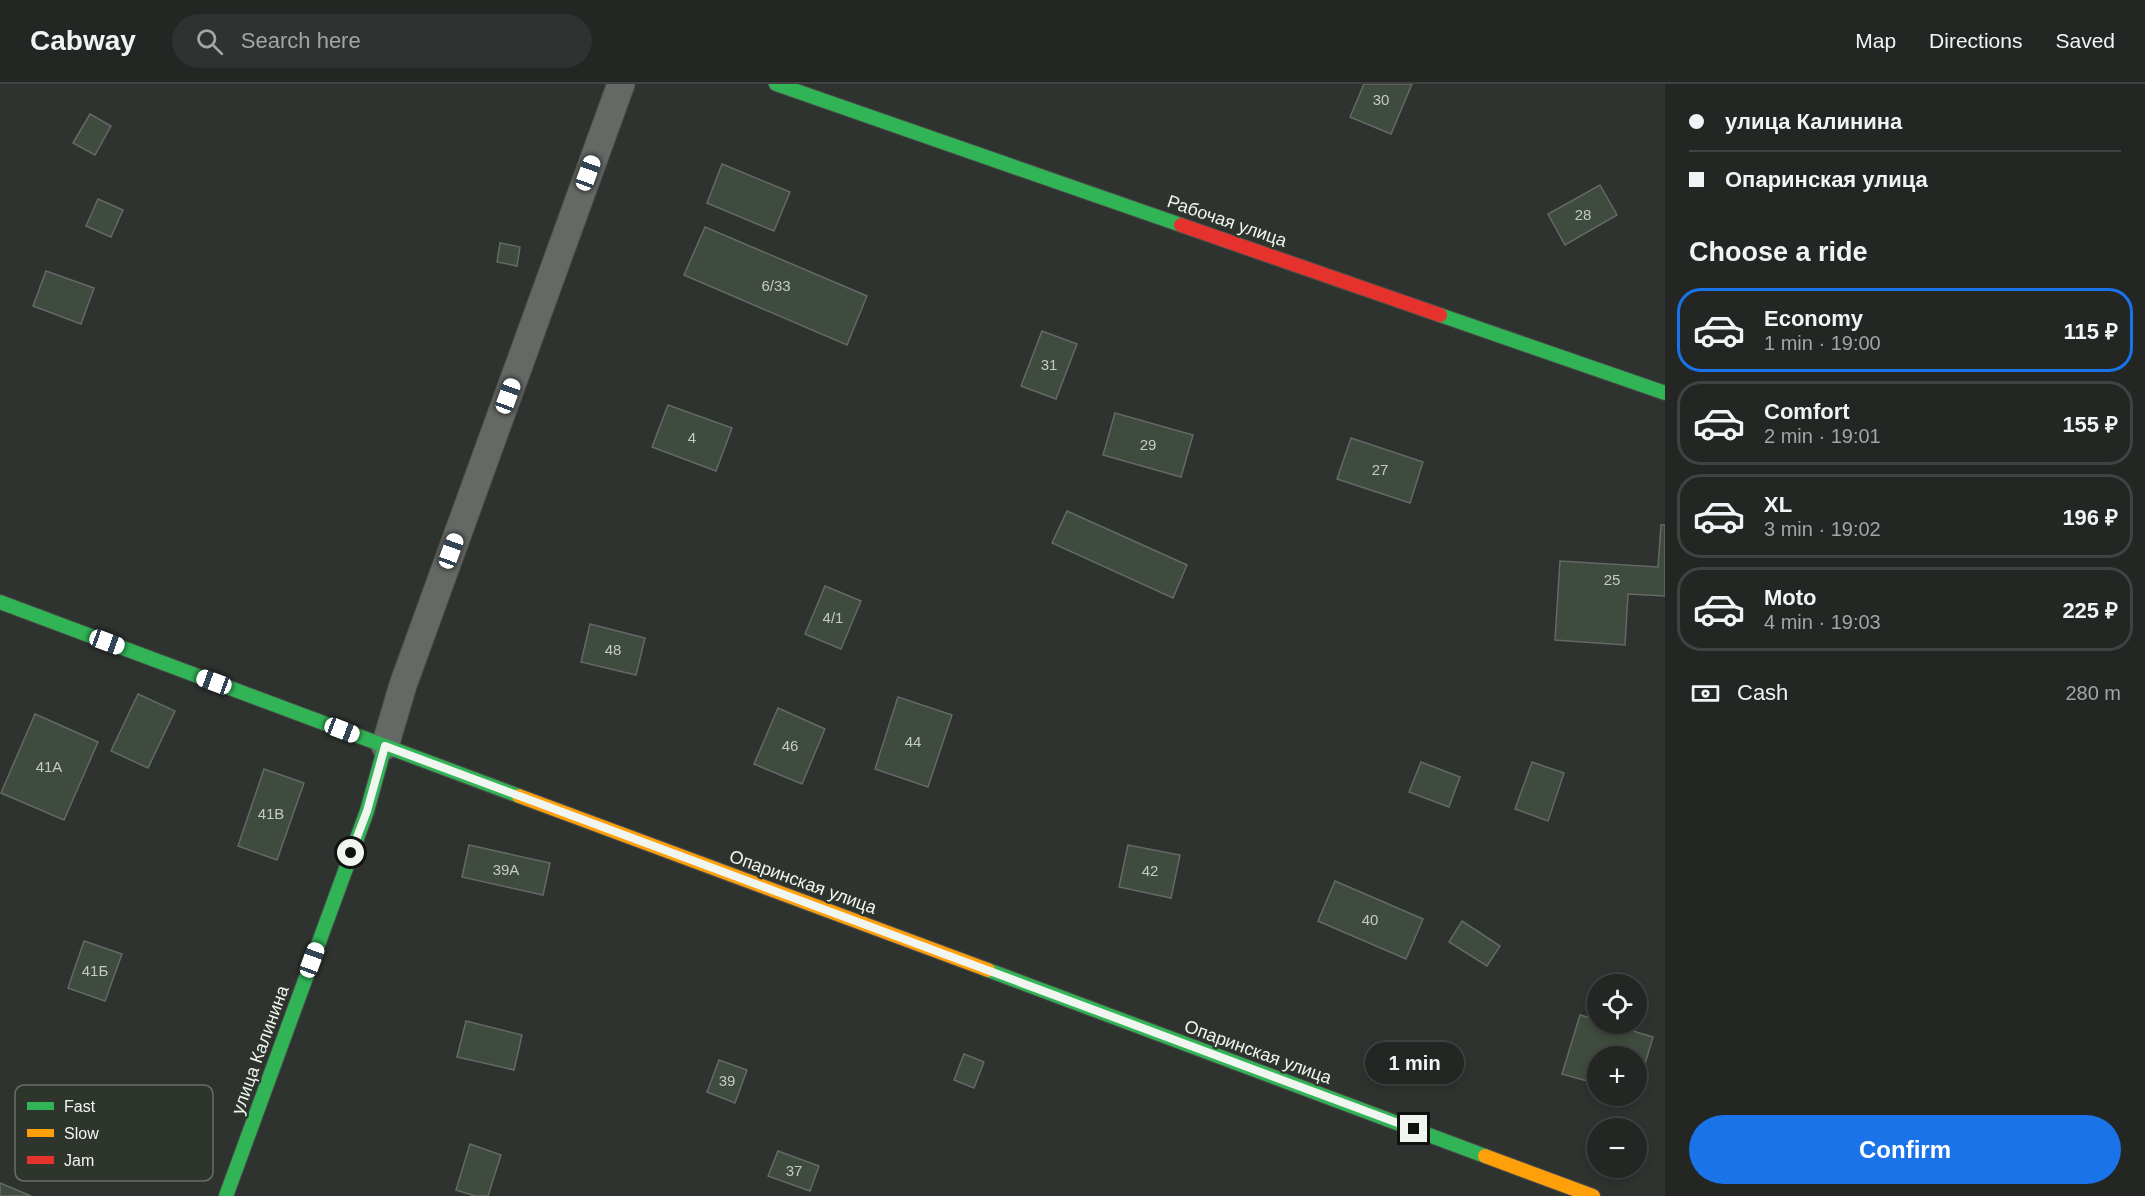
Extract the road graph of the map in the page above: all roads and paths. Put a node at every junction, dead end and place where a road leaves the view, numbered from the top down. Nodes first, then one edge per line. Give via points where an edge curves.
1 (621, 84) edge
2 (777, 84) edge
3 (1665, 393) edge
4 (0, 602) edge
5 (385, 746) junction
6 (226, 1196) edge
7 (1593, 1196) edge

1 - 5 street via 403,685
2 - 3 main road, Рабочая улица
4 - 5 main road, Опаринская улица
5 - 6 main road, улица Калинина via 367,811
5 - 7 main road, Опаринская улица

